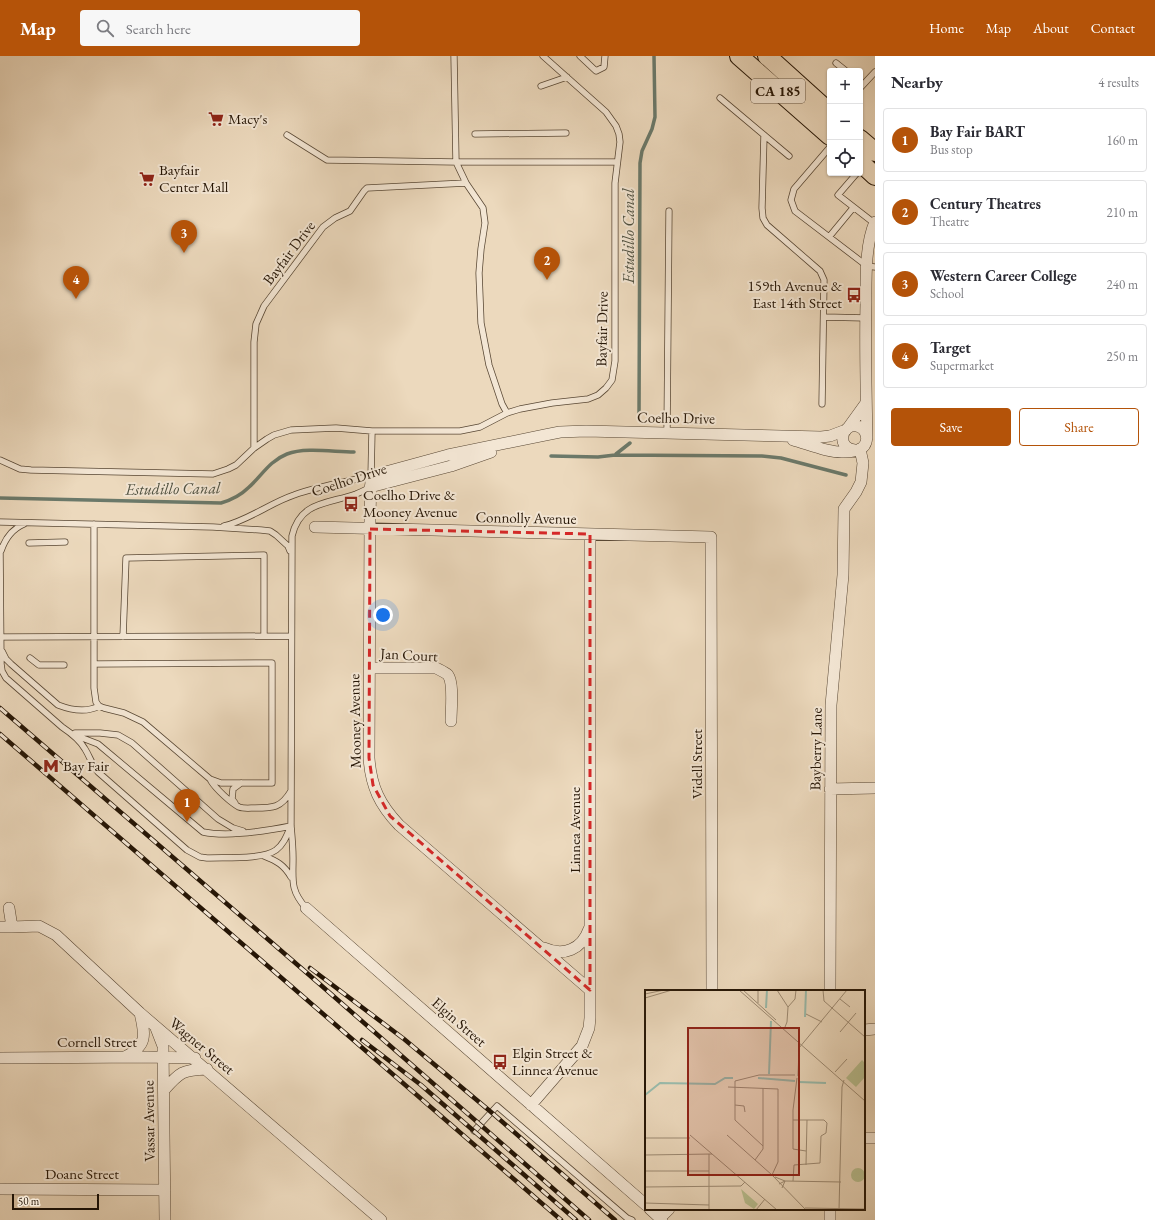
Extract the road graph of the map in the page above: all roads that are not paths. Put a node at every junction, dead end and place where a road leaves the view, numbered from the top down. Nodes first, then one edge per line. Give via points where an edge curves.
1 (454, 56) edge
2 (543, 56) edge
3 (580, 56) edge
4 (605, 56) edge
5 (739, 56) edge
6 (767, 56) edge
7 (836, 63) dead end
8 (842, 68) edge
9 (875, 72) edge
10 (567, 77) junction
11 (863, 83) edge
12 (541, 86) dead end
13 (720, 98) dead end
14 (827, 110) edge
15 (566, 133) dead end
16 (827, 133) edge
17 (475, 134) dead end
18 (287, 135) dead end
19 (764, 135) junction
20 (860, 140) edge
21 (827, 150) edge
22 (789, 156) dead end
23 (456, 162) junction
24 (617, 162) junction
25 (865, 167) edge
26 (466, 184) junction
27 (853, 208) junction
28 (669, 210) dead end
29 (875, 222) edge
30 (829, 237) junction
31 (871, 267) edge
32 (824, 317) junction
33 (866, 318) junction
34 (866, 403) junction
35 (822, 404) dead end
36 (507, 413) junction
37 (847, 429) junction
38 (372, 431) junction
39 (667, 433) junction
40 (772, 436) junction
41 (867, 438) junction
42 (254, 448) junction
43 (858, 450) junction
44 (0, 460) edge
45 (371, 482) junction
46 (0, 522) edge
47 (28, 523) junction
48 (94, 524) junction
49 (213, 527) junction
50 (315, 528) dead end
51 (370, 529) junction
52 (590, 534) junction
53 (711, 537) joint
54 (65, 542) dead end
55 (29, 543) dead end
56 (0, 548) edge
57 (0, 551) edge
58 (291, 553) junction
59 (264, 636) junction
60 (291, 636) junction
61 (0, 637) edge
62 (94, 637) junction
63 (123, 637) junction
64 (1, 647) junction
65 (30, 658) dead end
66 (94, 664) junction
67 (64, 666) dead end
68 (369, 668) junction
69 (99, 706) junction
70 (451, 721) dead end
71 (71, 734) junction
72 (210, 779) junction
73 (242, 783) junction
74 (830, 788) junction
75 (875, 788) edge
76 (292, 790) junction
77 (235, 804) junction
78 (291, 826) junction
79 (249, 832) junction
80 (264, 856) junction
81 (291, 878) junction
82 (9, 908) dead end
83 (306, 908) joint
84 (590, 926) junction
85 (0, 927) edge
86 (12, 927) junction
87 (539, 946) junction
88 (590, 990) junction
89 (712, 990) edge
90 (830, 990) edge
91 (140, 1013) junction
92 (153, 1024) junction
93 (875, 1029) edge
94 (865, 1030) edge
95 (124, 1057) junction
96 (164, 1057) junction
97 (0, 1058) edge
98 (195, 1058) junction
99 (207, 1069) junction
100 (164, 1090) junction
101 (531, 1104) junction
102 (474, 1131) dead end
103 (0, 1189) edge
104 (165, 1190) junction
105 (645, 1204) edge
106 (651, 1210) edge
107 (668, 1210) edge
108 (660, 1219) edge
109 (165, 1220) edge
110 (381, 1220) edge
111 (632, 1220) edge

1 - 23 lane
2 - 10 lane, Bayfair Drive
3 - 4 lane via 596,71 604,67
5 - 16 main road, CA 185
6 - 14 main road, CA 185
7 - 8 lane
9 - 11 lane
10 - 12 lane
10 - 24 lane, Bayfair Drive via 613,119 620,142
13 - 19 lane
15 - 17 lane
18 - 23 lane via 327,160
19 - 22 lane
19 - 32 lane via 763,218 767,225 820,271 824,280
20 - 25 main road
21 - 30 lane via 794,189 791,200 795,211
23 - 24 lane
23 - 26 lane
24 - 36 lane, Bayfair Drive via 615,360 612,380 598,395 588,399 541,405
25 - 27 lane via 838,195
26 - 36 lane via 483,208 485,223 479,273 481,323 489,365
26 - 42 lane, Bayfair Drive via 367,188 350,211 323,227 264,306 256,324
27 - 29 lane
27 - 30 lane
28 - 39 lane
29 - 31 street via 871,234
30 - 31 lane
31 - 33 street
32 - 33 lane
32 - 35 lane
33 - 34 street
34 - 37 street
34 - 41 street
36 - 38 lane, Bayfair Drive via 480,427 460,431
37 - 40 street, Coelho Drive via 821,437
37 - 41 street via 853,426 861,428
37 - 43 street via 842,437 843,441 847,448
38 - 42 lane, Bayfair Drive via 336,428 291,430 274,435
38 - 45 lane
39 - 40 street, Coelho Drive
39 - 45 street, Coelho Drive via 572,431 545,435 451,466
40 - 43 street, Coelho Drive via 837,452
41 - 43 street via 864,446
42 - 44 lane, Bayfair Drive via 236,465 213,474 31,470 20,469
43 - 74 street, Bayberry Lane via 863,463 861,482 844,509 843,574 830,712
45 - 49 lane, Coelho Drive via 294,495 239,522
45 - 51 street, Mooney Avenue
45 - 58 lane, Coelho Drive via 355,494 318,504 303,513 294,527
46 - 47 lane, Coelho Drive
47 - 48 lane, Coelho Drive
47 - 57 lane via 13,530
48 - 49 lane, Coelho Drive
48 - 62 lane
49 - 58 lane, Coelho Drive via 270,531 282,540
50 - 51 street, Connolly Avenue
51 - 52 street, Connolly Avenue
51 - 68 street, Mooney Avenue
52 - 53 street, Connolly Avenue
52 - 84 street, Linnea Avenue
53 - 89 street, Videll Street
54 - 55 lane
56 - 57 lane
57 - 61 lane
58 - 60 lane
59 - 60 lane
59 - 63 lane
59 - 63 lane via 264,555 126,558
60 - 76 lane
61 - 62 lane
61 - 64 lane
62 - 63 lane
62 - 66 lane
64 - 69 lane via 6,659 58,705 86,711
64 - 71 lane via 2,671 6,678
65 - 67 lane via 39,665
66 - 69 lane via 94,697
66 - 73 lane via 272,663 272,783
68 - 70 street, Jan Court via 436,668 443,671 451,684
68 - 87 street, Mooney Avenue via 370,772 383,806 399,825
69 - 72 lane via 134,716
71 - 79 lane via 118,735 132,743 218,819 233,828
71 - 79 lane via 98,744 202,832
71 - 80 lane via 86,749 93,767 98,772 191,853 207,858
72 - 73 lane via 221,783
72 - 77 lane
73 - 77 lane via 233,789 232,799
74 - 75 street
74 - 90 street, Bayberry Lane
76 - 77 lane via 283,803 272,808 246,808
76 - 78 lane
78 - 79 lane
78 - 80 lane via 281,845
78 - 81 lane
80 - 81 lane via 282,865
81 - 83 lane via 296,894
82 - 86 street
83 - 101 street, Elgin Street
84 - 87 street via 584,940 572,950 556,952
84 - 88 street, Linnea Avenue
85 - 86 street, Wagner Street
86 - 91 street, Wagner Street via 39,926 56,935
87 - 88 street, Mooney Avenue
88 - 101 street, Linnea Avenue via 589,1028 582,1046
91 - 92 street, Wagner Street
91 - 95 street via 143,1028 141,1046
92 - 96 street, Vassar Avenue via 163,1046
92 - 98 street, Wagner Street
93 - 94 street
95 - 96 street, Cornell Street
95 - 97 street, Cornell Street
96 - 98 street, Cornell Street
96 - 100 street, Vassar Avenue
98 - 99 street, Wagner Street
99 - 100 street via 184,1071
99 - 110 street, Wagner Street
100 - 104 street, Vassar Avenue
101 - 105 street, Elgin Street
102 - 111 lane via 497,1106
103 - 104 street, Doane Street
104 - 109 street, Vassar Avenue
106 - 108 street
107 - 108 street

